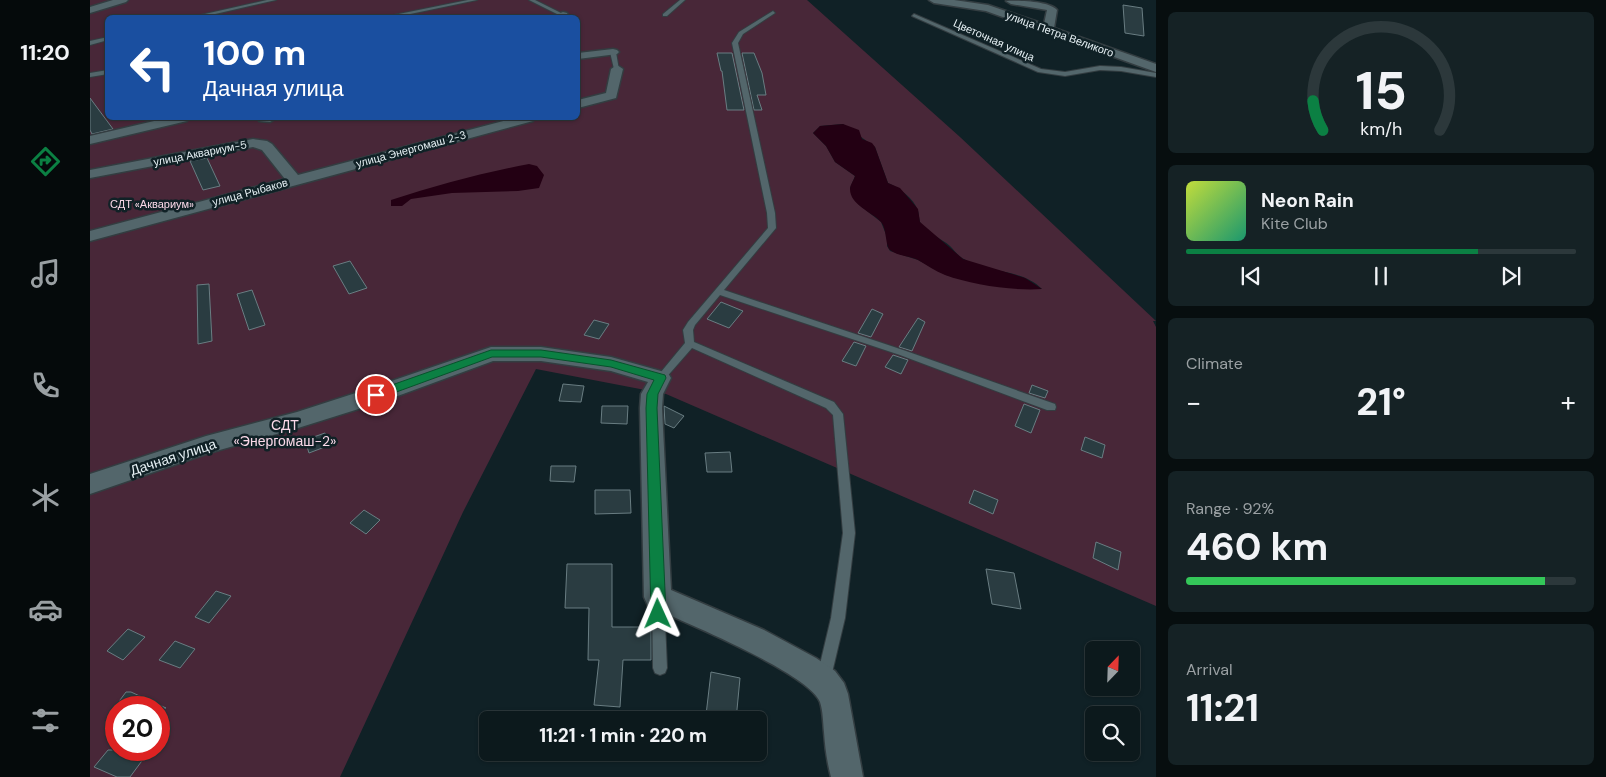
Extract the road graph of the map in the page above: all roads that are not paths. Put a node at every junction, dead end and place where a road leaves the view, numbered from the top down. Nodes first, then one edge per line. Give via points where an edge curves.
1 (123, 0) edge
2 (274, 0) edge
3 (475, 0) edge
4 (531, 0) edge
5 (683, 0) edge
6 (934, 0) edge
7 (1012, 1) edge
8 (90, 10) edge
9 (773, 12) dead end
10 (204, 15) edge
11 (396, 15) edge
12 (556, 15) edge
13 (665, 15) dead end
14 (914, 15) dead end
15 (1048, 30) junction
16 (105, 39) edge
17 (90, 43) edge
18 (614, 52) joint
19 (580, 56) edge
20 (1156, 68) edge
21 (617, 69) joint
22 (105, 72) edge
23 (90, 75) edge
24 (1156, 75) edge
25 (580, 103) edge
26 (174, 120) edge
27 (520, 120) edge
28 (90, 140) edge
29 (90, 174) edge
30 (294, 180) junction
31 (90, 236) edge
32 (718, 292) junction
33 (690, 344) junction
34 (661, 378) junction
35 (1051, 408) dead end
36 (90, 484) edge
37 (658, 597) junction
38 (660, 668) dead end
39 (823, 680) junction
40 (847, 777) edge

1 - 8 street
2 - 10 lane
3 - 11 lane
4 - 12 lane
5 - 13 lane
6 - 15 street, улица Петра Великого via 988,8
7 - 15 street via 1050,8
9 - 32 lane via 742,33 735,43 772,228
14 - 24 lane, Цветочная улица via 1040,71 1065,74 1100,68
15 - 20 street, улица Петра Великого
16 - 17 lane
18 - 19 street
18 - 21 lane
21 - 25 street via 612,95
22 - 23 lane
26 - 28 street
27 - 30 street, улица Энергомаш 2-3
29 - 30 street, улица Аквариум-5 via 253,143 267,147
30 - 31 street, улица Рыбаков
32 - 33 lane via 691,324 688,330
32 - 35 lane
33 - 34 lane
33 - 39 lane via 830,405 838,414 849,533 838,618
34 - 36 street, Дачная улица via 611,364 541,354 491,354 367,398
34 - 37 street via 652,394 651,408
37 - 38 lane
37 - 39 street via 806,666
39 - 40 street via 832,693

